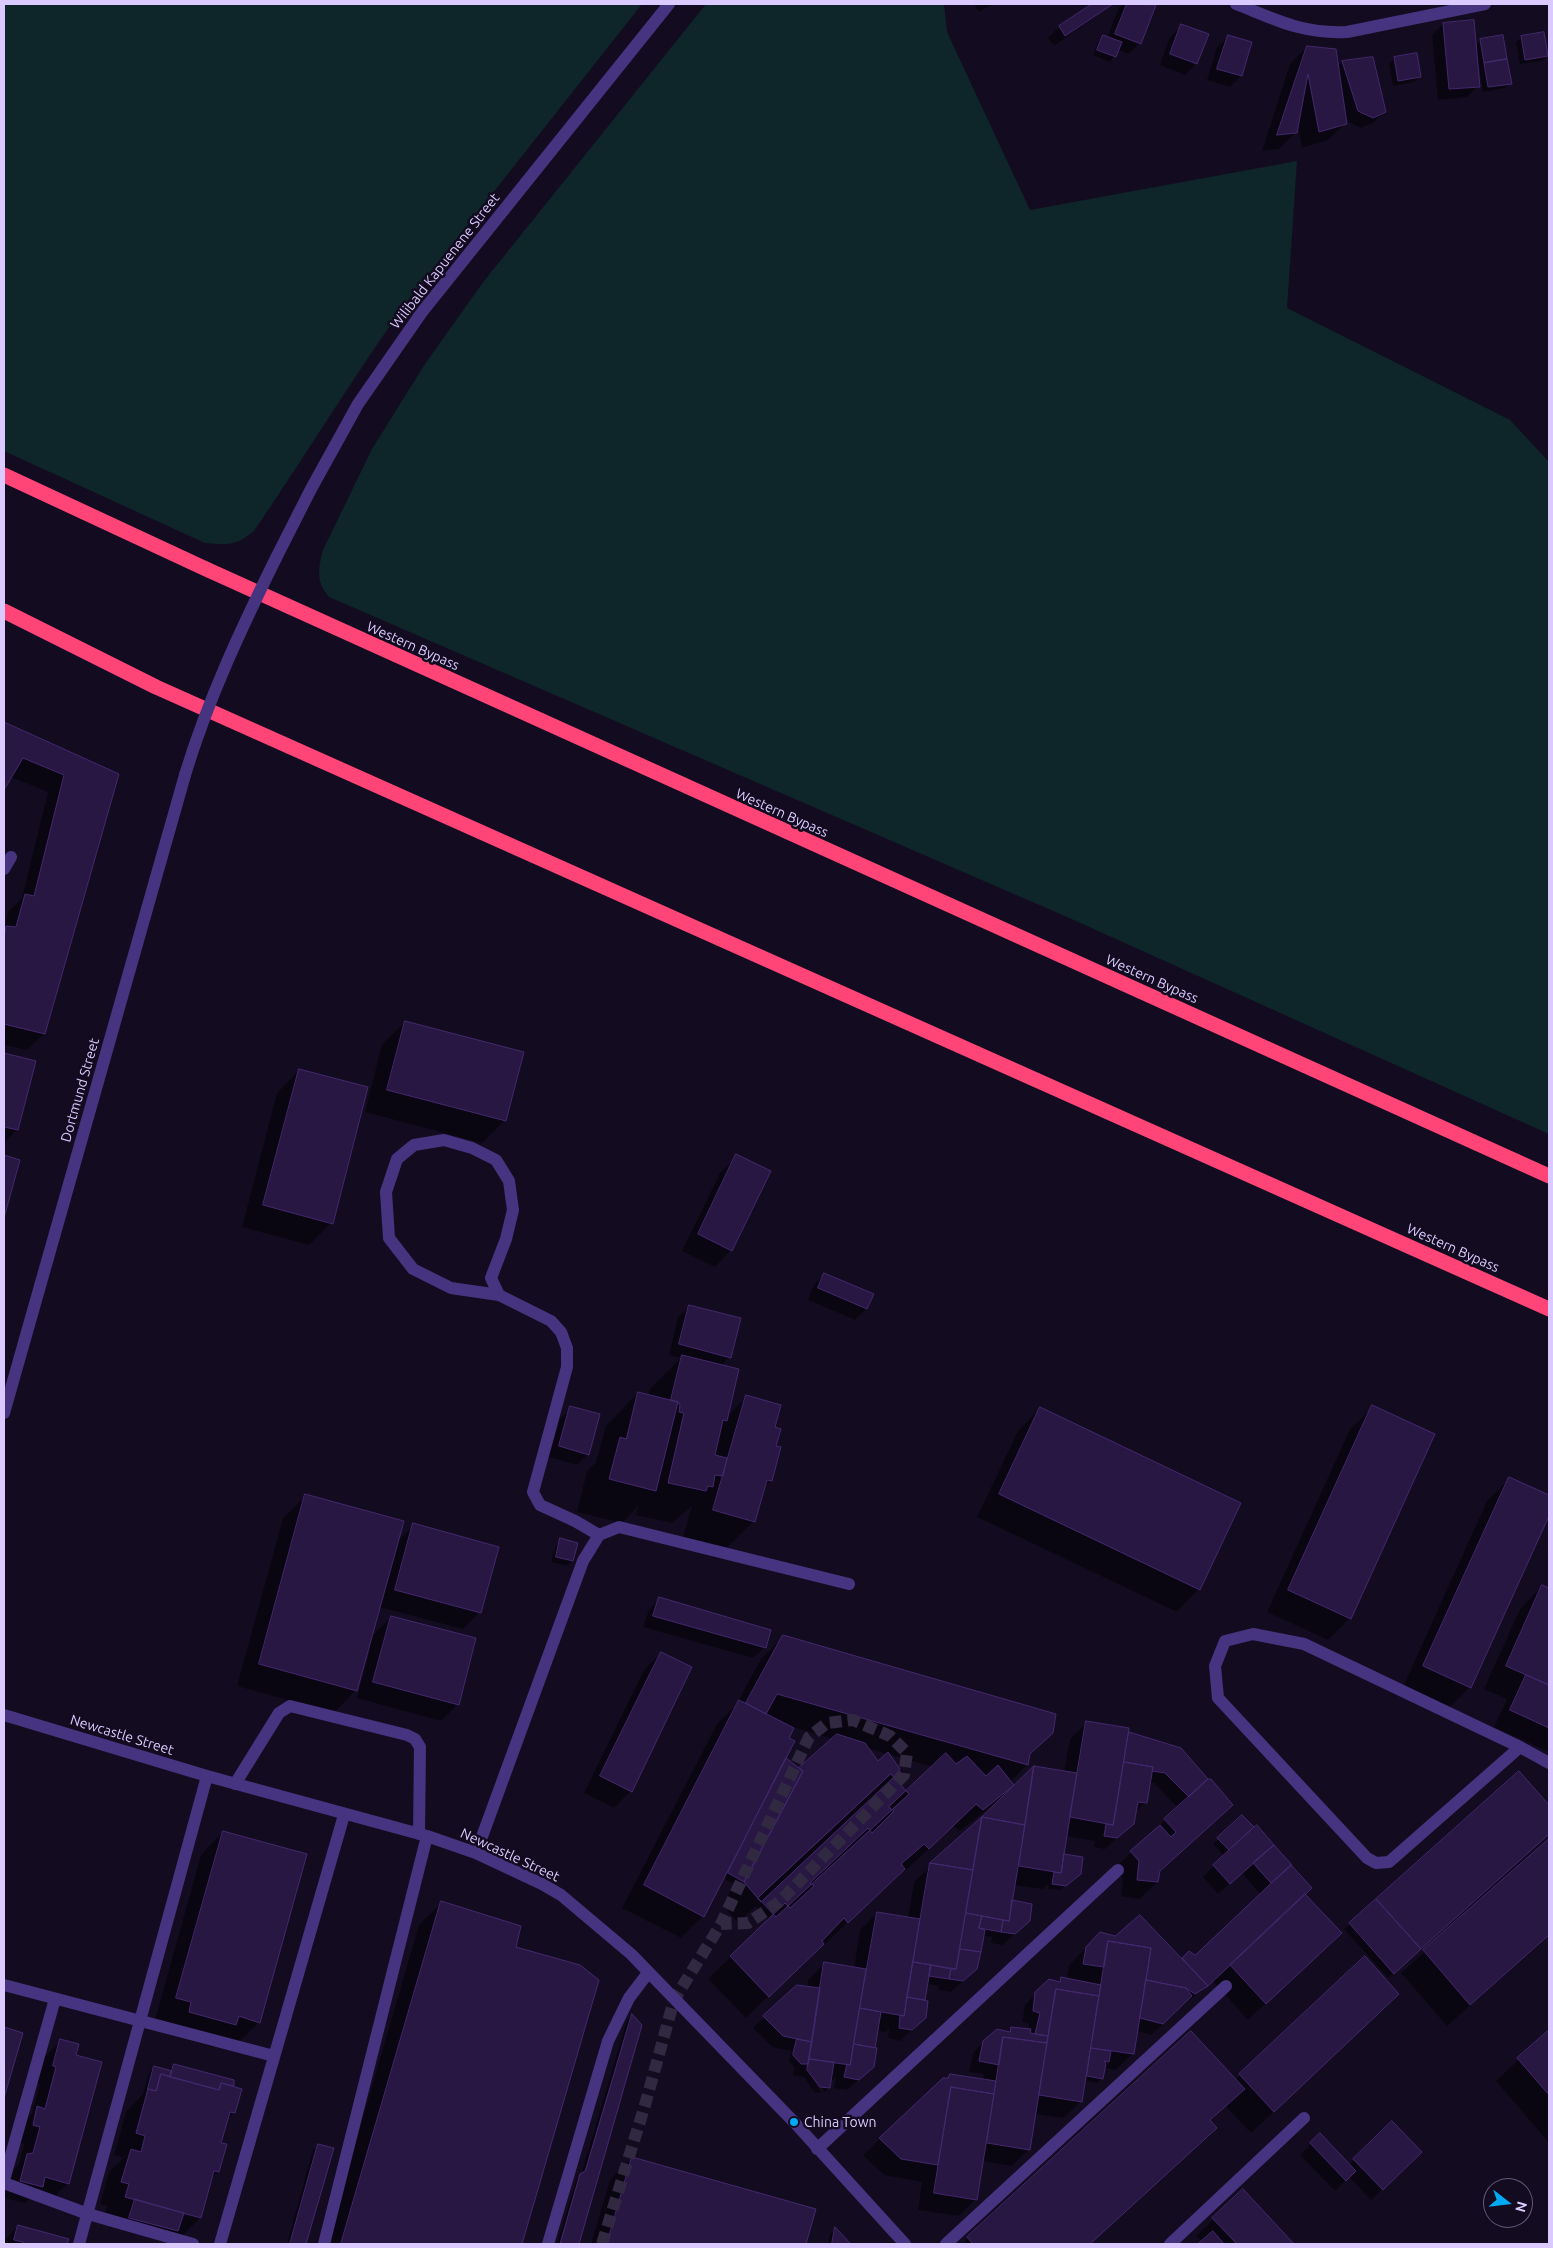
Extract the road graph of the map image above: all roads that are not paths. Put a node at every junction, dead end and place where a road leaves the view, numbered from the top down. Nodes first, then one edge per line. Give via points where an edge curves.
1 (669, 4) edge
2 (1236, 4) edge
3 (1485, 4) edge
4 (4, 475) edge
5 (4, 611) edge
6 (185, 775) joint
7 (11, 857) dead end
8 (4, 869) edge
9 (1549, 1176) edge
10 (499, 1295) junction
11 (1549, 1309) edge
12 (4, 1413) edge
13 (599, 1535) junction
14 (849, 1584) dead end
15 (4, 1715) edge
16 (1520, 1747) junction
17 (1549, 1764) edge
18 (207, 1776) junction
19 (235, 1784) junction
20 (344, 1815) junction
21 (423, 1835) junction
22 (476, 1853) junction
23 (1118, 1870) dead end
24 (648, 1973) junction
25 (4, 1985) edge
26 (1226, 1986) dead end
27 (55, 1998) junction
28 (140, 2022) junction
29 (274, 2056) junction
30 (1304, 2118) dead end
31 (817, 2149) junction
32 (4, 2181) edge
33 (88, 2214) junction
34 (79, 2244) edge
35 (194, 2244) edge
36 (220, 2244) edge
37 (324, 2244) edge
38 (548, 2244) edge
39 (905, 2244) edge
40 (946, 2244) edge
41 (1170, 2244) edge

1 - 6 street, Wilibald Kapuenene Street, bridge via 422,312 358,404 311,489 231,649 199,729
2 - 3 street via 1295,27 1331,33
4 - 9 highway, Western Bypass
5 - 11 highway, Western Bypass via 165,691
6 - 12 street, Dortmund Street
7 - 8 street
10 - 10 street via 451,1288 413,1269 389,1238 386,1192 397,1159 414,1145 444,1140 472,1148 496,1160 509,1181 513,1210 492,1278
10 - 13 street via 551,1320 562,1332 567,1348 567,1367 534,1492 540,1505
13 - 14 street via 620,1527
13 - 22 street via 583,1561
15 - 18 street, Newcastle Street
16 - 16 street via 1304,1644 1253,1634 1225,1641 1215,1666 1218,1698 1366,1858 1376,1863 1389,1862
16 - 17 street
18 - 19 street, Newcastle Street
18 - 28 street
19 - 20 street, Newcastle Street
19 - 21 street via 279,1713 290,1706 407,1735 415,1739 420,1748
20 - 21 street, Newcastle Street
20 - 29 street
21 - 22 street, Newcastle Street
21 - 37 street
22 - 24 street, Newcastle Street via 561,1895 631,1954
23 - 31 street
24 - 31 street, Newcastle Street
24 - 38 street via 629,1998 608,2041
25 - 27 street
26 - 40 street
27 - 28 street
27 - 32 street
28 - 29 street
28 - 33 street
29 - 36 street
30 - 41 street
31 - 39 street, Newcastle Street
32 - 33 street
33 - 34 street
33 - 35 street

